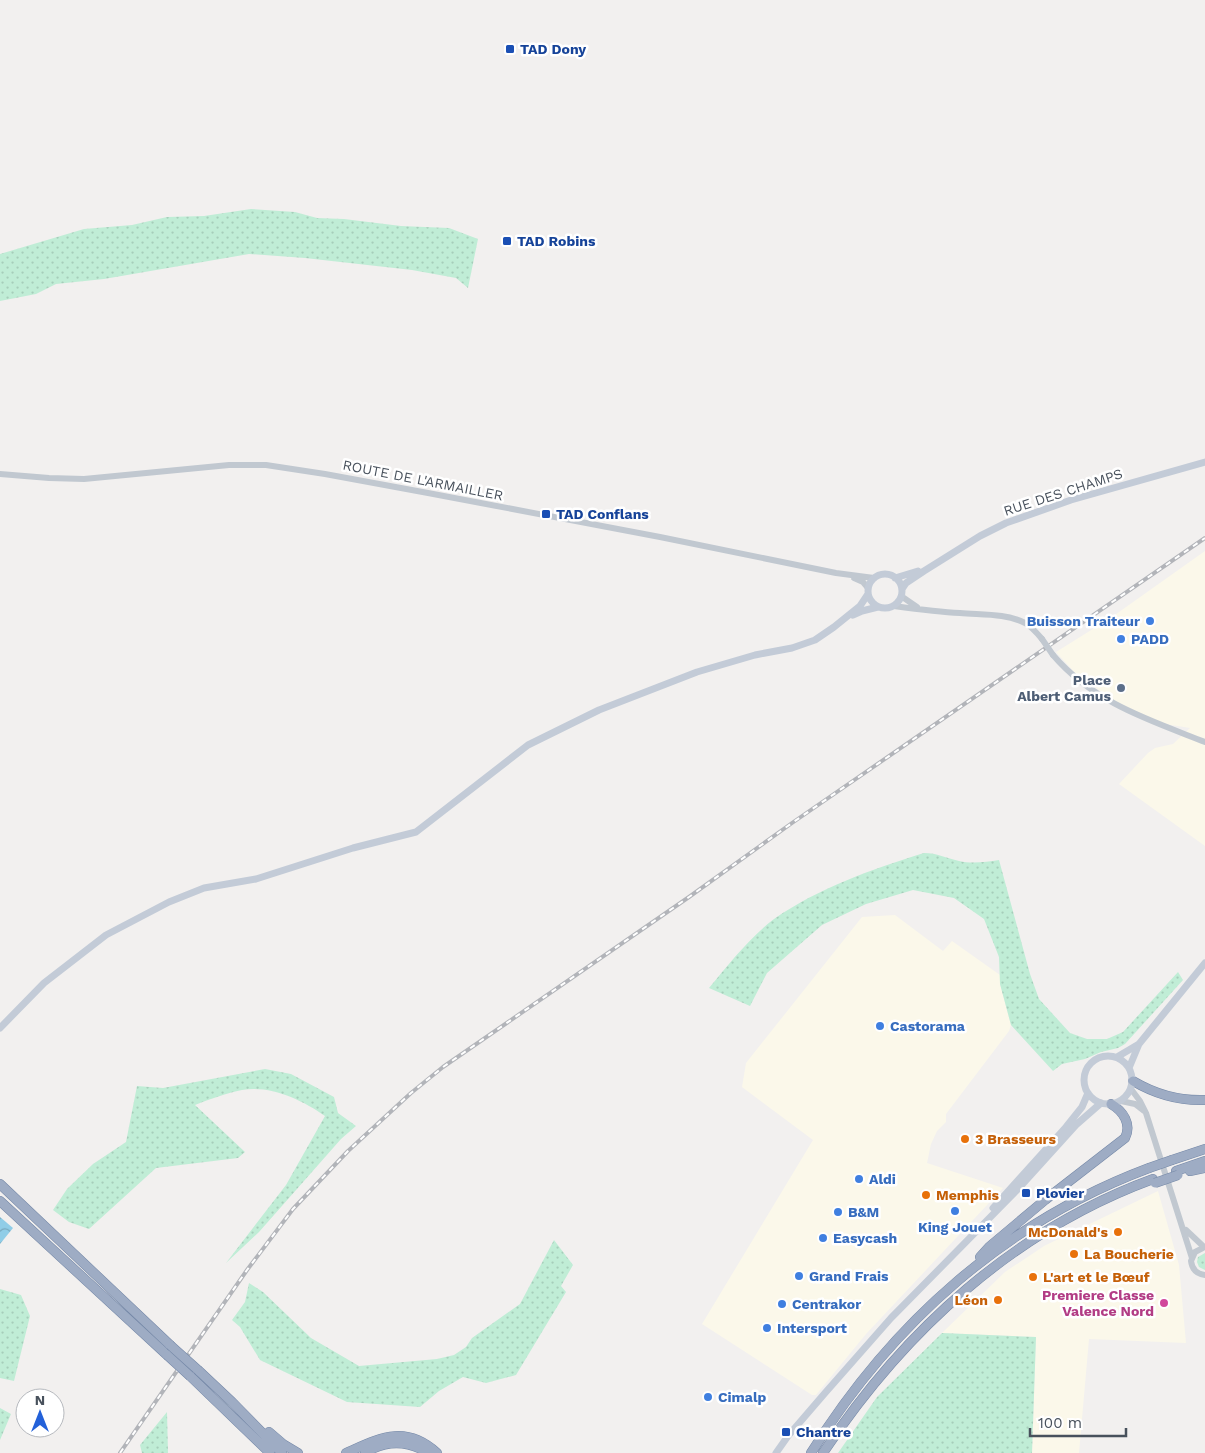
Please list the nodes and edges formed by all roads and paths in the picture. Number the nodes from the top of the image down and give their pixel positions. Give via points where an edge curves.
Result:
1 (1205, 462) edge
2 (0, 474) edge
3 (937, 562) junction
4 (836, 573) junction
5 (874, 578) junction
6 (896, 578) junction
7 (868, 591) junction
8 (902, 592) junction
9 (894, 606) junction
10 (879, 607) junction
11 (928, 610) junction
12 (842, 621) junction
13 (1205, 742) edge
14 (1205, 963) edge
15 (0, 1028) edge
16 (1139, 1044) junction
17 (1117, 1058) junction
18 (1129, 1068) junction
19 (1132, 1085) junction
20 (1088, 1093) junction
21 (1121, 1100) junction
22 (1205, 1100) edge
23 (1100, 1103) junction
24 (1111, 1104) junction
25 (1146, 1112) junction
26 (1205, 1149) edge
27 (1205, 1161) edge
28 (1205, 1168) edge
29 (1177, 1173) junction
30 (0, 1184) edge
31 (0, 1201) edge
32 (1184, 1227) junction
33 (960, 1247) junction
34 (1204, 1247) edge
35 (1192, 1258) junction
36 (1205, 1275) edge
37 (958, 1280) junction
38 (283, 1449) edge
39 (270, 1453) edge
40 (298, 1453) edge
41 (346, 1453) edge
42 (365, 1453) edge
43 (428, 1453) edge
44 (437, 1453) edge
45 (778, 1453) edge
46 (811, 1453) edge
47 (823, 1453) edge

1 - 3 main road, RUE DES CHAMPS via 1038,511 1006,523
2 - 4 street, ROUTE DE L'ARMAILLER via 84,479 229,465 266,465 660,536
3 - 6 main road, RUE DES CHAMPS
3 - 8 main road, RUE DES CHAMPS via 914,577
4 - 5 street, ROUTE DE L'ARMAILLER
4 - 7 street, ROUTE DE L'ARMAILLER via 860,580
5 - 6 main road via 884,574
5 - 7 main road
6 - 8 main road
7 - 10 main road
7 - 12 main road via 860,606
8 - 9 main road
8 - 11 street via 911,604
9 - 10 main road
9 - 11 street
10 - 12 main road
11 - 13 street, bridge via 984,614 1014,619 1029,626 1076,678 1108,701
12 - 15 main road via 815,640 799,646 697,672 590,714 528,745 416,832 256,879 204,888 169,902 106,935 44,983
14 - 16 main road
16 - 17 main road
16 - 18 main road
17 - 18 main road
17 - 20 main road via 1104,1056 1090,1064 1084,1079
18 - 19 main road
19 - 21 main road
19 - 22 highway via 1171,1097
19 - 25 street
20 - 23 main road
20 - 33 main road via 1082,1107 1066,1127
21 - 24 main road
21 - 25 street
23 - 24 main road
23 - 33 main road
24 - 37 highway via 1121,1111 1126,1120 1125,1138 989,1247
25 - 32 street
26 - 37 highway, bridge via 1149,1168 1061,1208 999,1248
27 - 29 highway
28 - 29 highway
29 - 47 highway via 1118,1192 1047,1230 999,1262 932,1320 874,1383
30 - 38 highway, bridge
31 - 39 highway, bridge
32 - 34 street
32 - 35 street
33 - 45 main road via 891,1318
34 - 35 street
35 - 36 street via 1195,1270
37 - 46 highway via 907,1328 867,1375
38 - 40 highway
41 - 44 highway via 386,1436 398,1435 417,1439
42 - 43 highway via 383,1444 395,1443 408,1444

